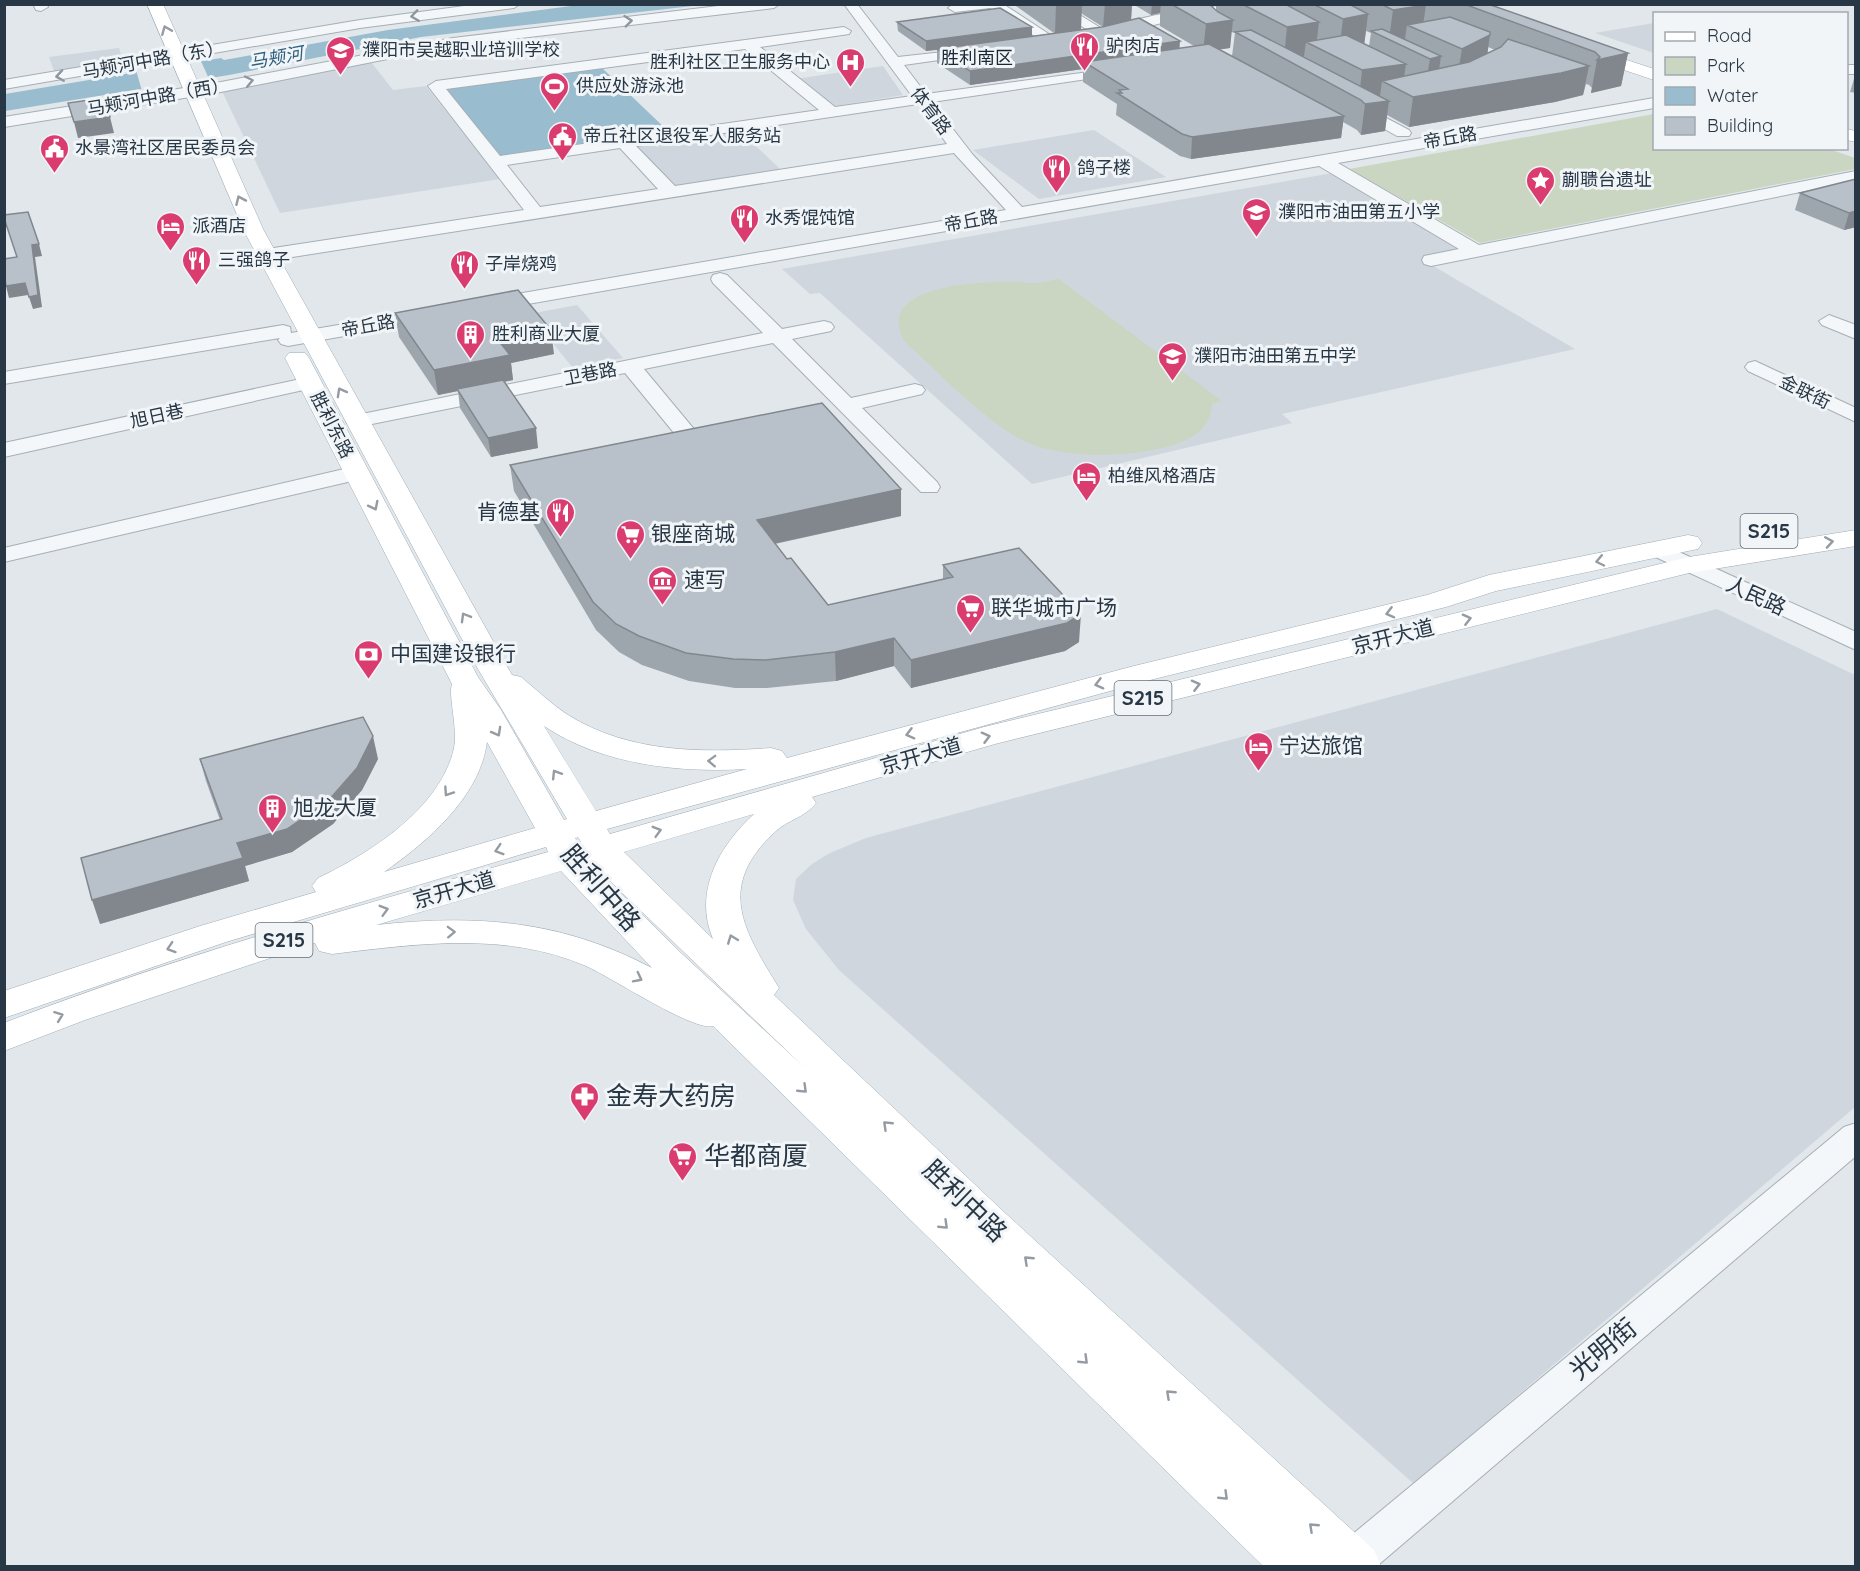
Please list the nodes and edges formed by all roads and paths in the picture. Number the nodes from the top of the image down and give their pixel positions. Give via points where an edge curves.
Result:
1 (514, 4) edge
2 (774, 4) edge
3 (850, 4) edge
4 (992, 4) edge
5 (1051, 4) edge
6 (1182, 4) edge
7 (1263, 4) edge
8 (955, 8) dead end
9 (148, 9) edge
10 (1240, 9) junction
11 (1128, 10) dead end
12 (1204, 18) junction
13 (1258, 19) edge
14 (1144, 23) junction
15 (844, 32) dead end
16 (1103, 33) junction
17 (1081, 36) edge
18 (1160, 36) edge
19 (611, 39) dead end
20 (1029, 43) edge
21 (1124, 43) edge
22 (566, 44) dead end
23 (748, 44) junction
24 (511, 45) dead end
25 (984, 50) edge
26 (633, 60) junction
27 (170, 62) junction
28 (894, 62) junction
29 (586, 66) junction
30 (1140, 68) edge
31 (1653, 68) edge
32 (1108, 72) junction
33 (531, 73) junction
34 (1653, 75) edge
35 (1063, 79) junction
36 (1128, 84) edge
37 (4, 85) edge
38 (182, 92) junction
39 (1083, 92) dead end
40 (921, 99) junction
41 (1341, 99) edge
42 (1381, 103) edge
43 (1653, 103) edge
44 (1356, 108) junction
45 (831, 112) junction
46 (4, 122) edge
47 (1403, 133) dead end
48 (624, 142) junction
49 (958, 147) junction
50 (1321, 160) junction
51 (495, 162) junction
52 (1856, 176) edge
53 (672, 192) junction
54 (536, 213) junction
55 (1018, 213) junction
56 (1476, 251) junction
57 (267, 255) junction
58 (1431, 260) dead end
59 (720, 279) dead end
60 (470, 308) edge
61 (447, 312) edge
62 (1828, 321) dead end
63 (824, 327) dead end
64 (1856, 333) edge
65 (294, 336) junction
66 (780, 336) junction
67 (630, 366) junction
68 (1755, 367) dead end
69 (4, 378) edge
70 (310, 383) junction
71 (915, 390) dead end
72 (847, 405) junction
73 (1856, 416) edge
74 (357, 421) junction
75 (687, 434) edge
76 (4, 450) edge
77 (357, 473) junction
78 (929, 487) dead end
79 (1856, 517) edge
80 (1856, 538) edge
81 (1686, 554) junction
82 (4, 555) edge
83 (1856, 624) edge
84 (1856, 642) edge
85 (478, 673) junction
86 (854, 750) junction
87 (837, 781) junction
88 (578, 840) junction
89 (213, 934) junction
90 (247, 952) junction
91 (4, 1005) edge
92 (4, 1038) edge
93 (796, 1059) junction
94 (1856, 1136) edge
95 (1353, 1564) edge
96 (1297, 1566) edge

1 -> 27 street, 马颊河中路（东） via 360,24
38 -> 2 street, 马颊河中路（西） via 443,44
3 - 28 street, 体育路
4 - 8 street
4 - 20 street via 1056,40
5 - 16 street
6 - 12 street
7 - 10 street
27 -> 9 main road, 胜利东路
9 - 27 main road, 胜利东路 via 151,36
10 - 12 street
10 - 13 street
11 - 14 street
12 - 14 street
14 - 16 street
14 - 18 street
15 - 23 street
16 - 17 street
16 - 21 street
19 - 26 street
22 - 29 street
23 - 26 street
23 - 45 street
24 - 33 street
25 - 28 street
26 - 29 street
27 -> 37 street, 马颊河中路（东）
27 - 38 main road, 胜利东路
28 - 40 street, 体育路
29 - 33 street
30 - 32 street
31 - 34 main road via 1567,41
32 - 35 street
32 - 36 street
33 - 51 street via 436,86
35 - 39 street
35 - 40 street
38 - 46 street, 马颊河中路（西）
57 -> 38 main road, 胜利东路
38 - 65 main road, 胜利东路 via 233,234
40 - 45 street
40 - 49 street, 体育路
41 - 44 street
42 - 44 street
43 - 50 street, 帝丘路
44 - 47 street
45 - 48 street
48 - 51 street
48 - 53 street
49 - 53 street
49 - 55 street, 体育路
50 - 55 street, 帝丘路
50 - 56 street
51 - 54 street
52 - 56 street
53 - 54 street
54 - 57 street
55 - 60 street, 帝丘路
56 - 58 street
57 - 65 main road, 胜利东路
59 - 66 street
61 - 65 street, 帝丘路
62 - 64 street
63 - 66 street, 卫巷路
65 - 69 street, 帝丘路
65 - 70 main road, 胜利东路
74 -> 65 main road, 胜利东路
66 - 67 street, 卫巷路
66 - 72 street
67 - 74 street, 卫巷路
67 - 75 street
68 - 73 street, 金联街
70 - 76 street, 旭日巷
70 - 77 main road, 胜利东路
71 - 72 street
72 - 78 street
85 -> 74 main road, 胜利东路
77 - 82 street
77 -> 85 main road, 胜利东路
79 - 81 main road, 京开大道 / S215
81 -> 80 main road, 京开大道 / S215
81 - 83 street, 人民路
81 - 84 street, 人民路
81 -> 86 main road, 京开大道 / S215 via 1489,584 1436,602 1145,672
87 -> 81 main road, 京开大道 / S215 via 984,737
86 -> 85 main road via 720,762 638,752 597,742
85 - 88 main road, 胜利东路
85 -> 89 main road via 470,706 468,754 436,809 375,861 342,881
86 - 88 main road, 京开大道 / S215
88 -> 87 main road, 京开大道 / S215
93 -> 87 main road via 764,993 738,954 724,918 723,888 733,863 768,820
88 -> 89 main road, 京开大道 / S215
90 -> 88 main road, 京开大道 / S215
88 - 93 main road, 胜利中路 via 590,883 668,962
89 -> 91 main road, 京开大道 / S215
92 -> 90 main road, 京开大道 / S215
90 -> 93 main road via 465,931 562,944 600,957 708,1017
95 -> 93 main road, 胜利中路 via 990,1225
93 -> 96 main road, 胜利中路
94 - 95 street, 光明街

